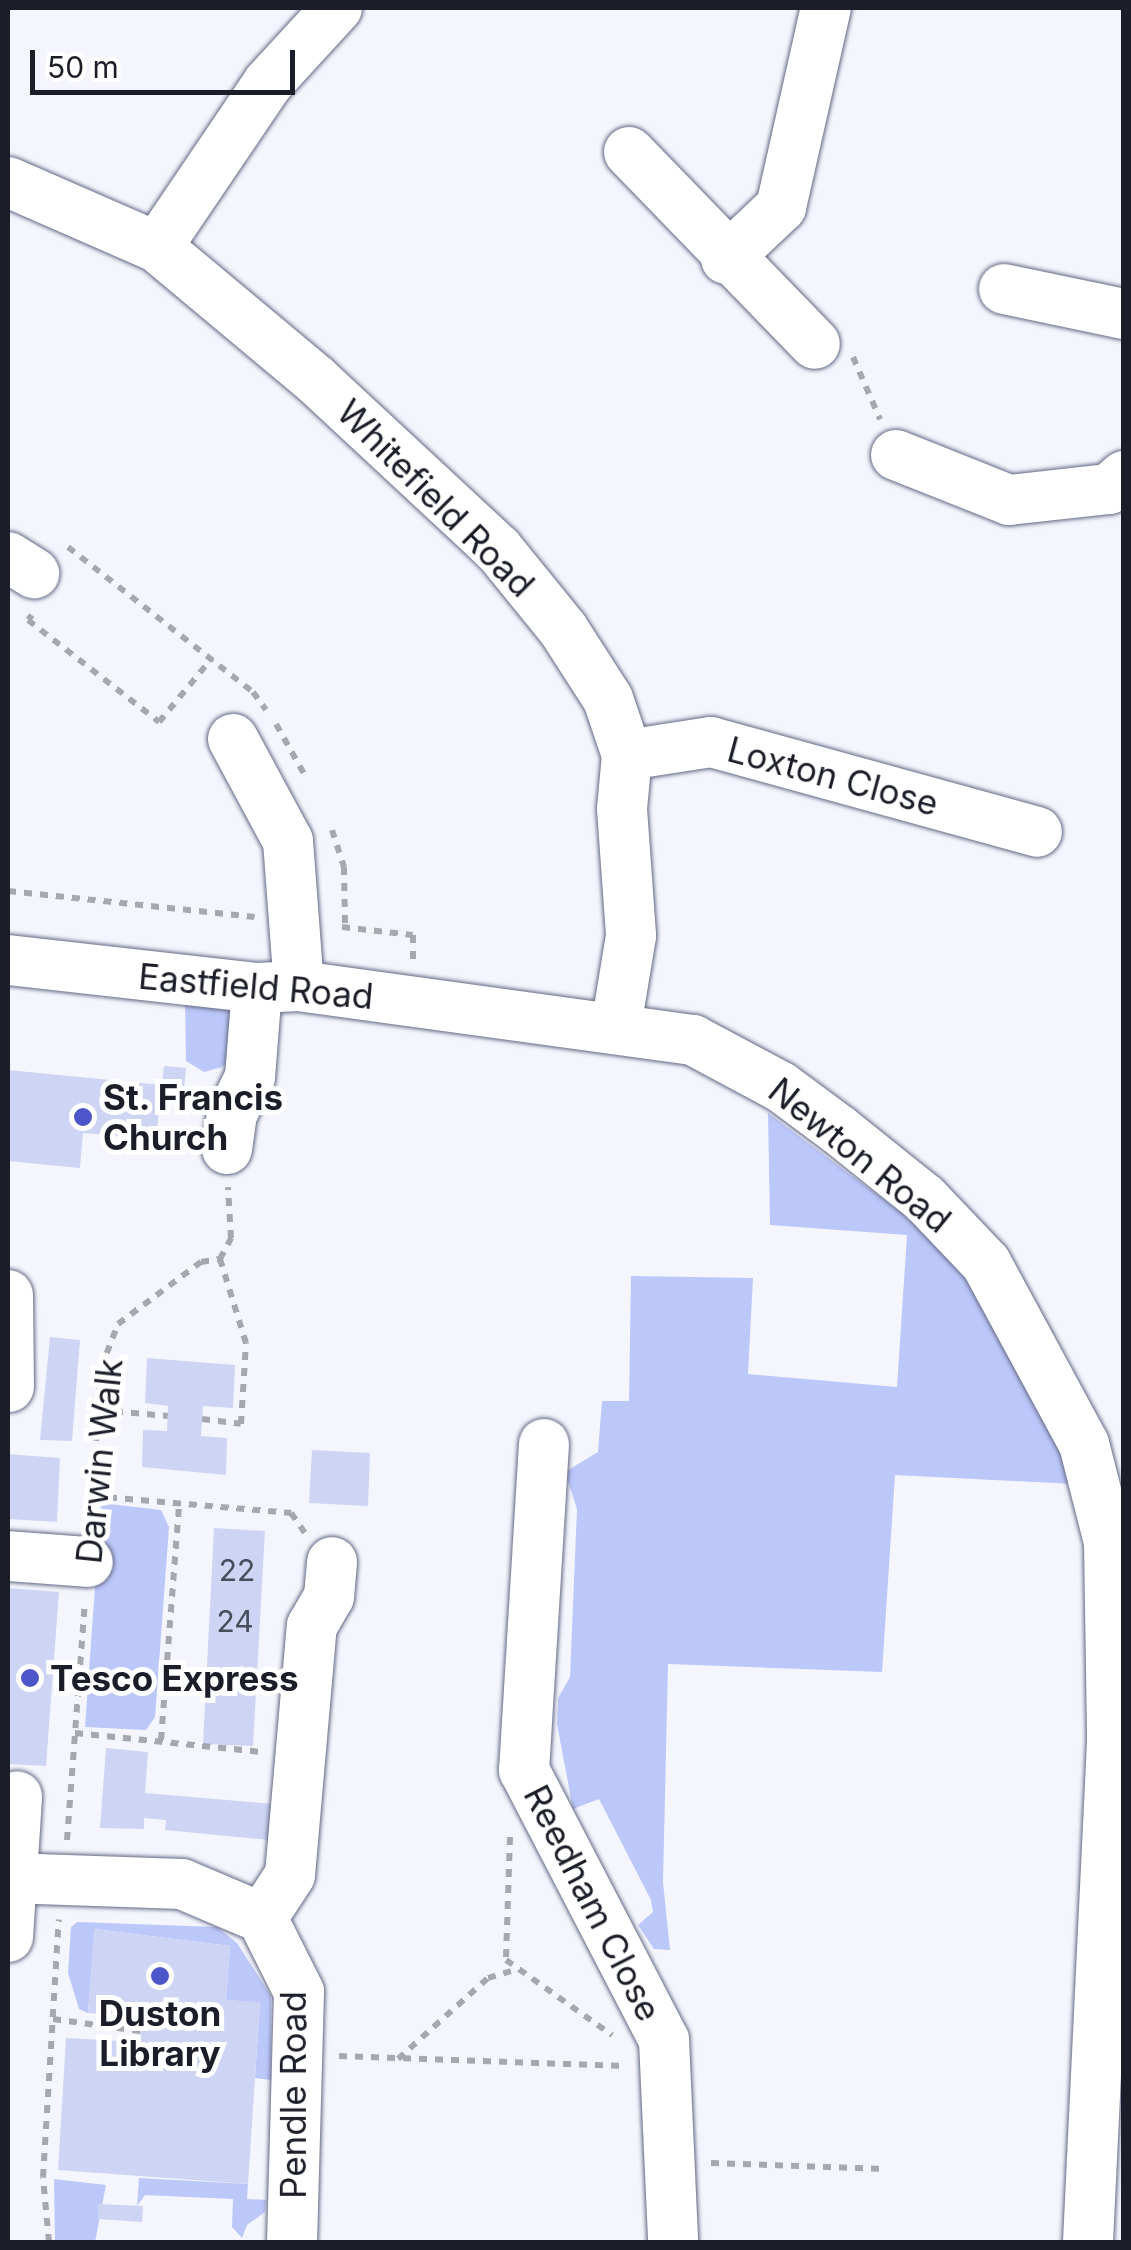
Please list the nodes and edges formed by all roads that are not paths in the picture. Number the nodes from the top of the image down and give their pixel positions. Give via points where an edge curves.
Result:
1 (337, 8) edge
2 (826, 8) edge
3 (629, 152) dead end
4 (8, 182) edge
5 (157, 246) junction
6 (726, 259) junction
7 (1004, 289) dead end
8 (1124, 314) edge
9 (815, 344) road end
10 (896, 455) road end
11 (1124, 476) edge
12 (233, 739) dead end
13 (628, 755) junction
14 (1037, 832) dead end
15 (8, 960) edge
16 (278, 987) junction
17 (504, 1014) joint
18 (616, 1027) junction
19 (227, 1150) road end
20 (8, 1294) edge
21 (10, 1387) edge
22 (1104, 1434) edge
23 (544, 1444) dead end
24 (8, 1556) edge
25 (88, 1562) road end
26 (332, 1562) road end
27 (1118, 1743) edge
28 (17, 1796) dead end
29 (9, 1878) edge
30 (262, 1918) junction
31 (8, 1937) edge
32 (292, 2242) edge
33 (674, 2242) edge
34 (1088, 2242) edge

1 - 5 street via 268,83
2 - 6 street via 781,207
3 - 6 street
4 - 5 street, Whitefield Road
5 - 13 street, Whitefield Road via 316,380 498,548 599,684
6 - 9 street
7 - 8 street
10 - 11 street via 1009,500 1109,490
12 - 16 street via 288,841 294,921
13 - 14 street, Loxton Close via 711,742
13 - 18 street, Whitefield Road via 622,809 630,936
15 - 16 street, Eastfield Road
16 - 17 street, Eastfield Road
16 - 19 street via 232,1114
17 - 18 street, Newton Road
18 - 22 street, Newton Road via 692,1040 781,1087 924,1198 986,1263
20 - 21 street
22 - 27 street, Newton Road
23 - 33 street, Reedham Close via 524,1770 664,2040
24 - 25 street
26 - 30 street via 329,1597 312,1626 290,1875
27 - 34 street, Newton Road
28 - 29 street
29 - 30 street via 62,1895 182,1884
29 - 31 street
30 - 32 street, Pendle Road via 300,1992

